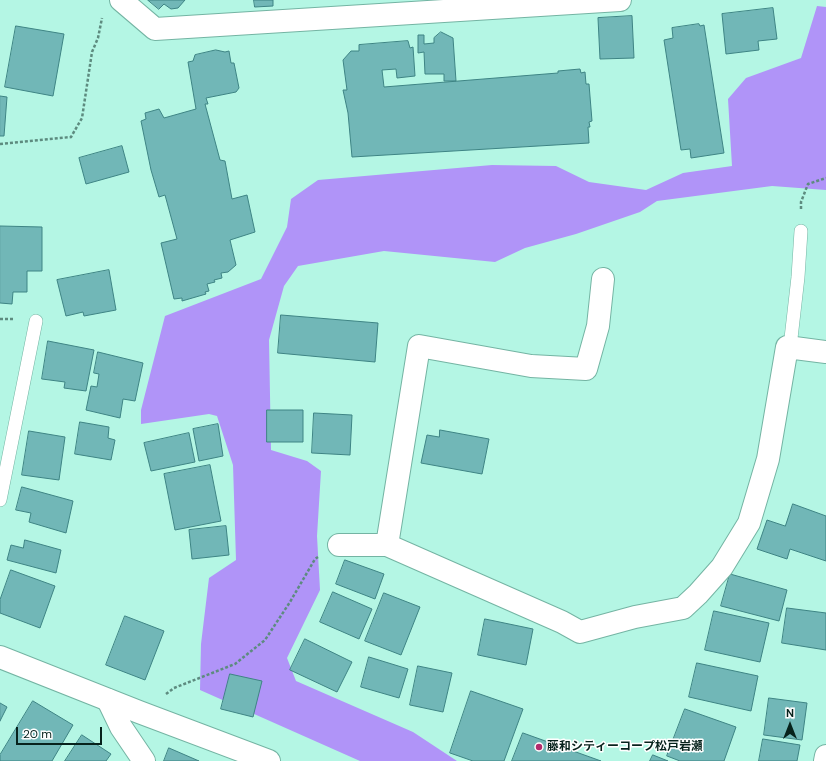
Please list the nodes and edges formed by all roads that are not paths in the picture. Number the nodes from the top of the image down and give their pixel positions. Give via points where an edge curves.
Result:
1 (121, 0) edge
2 (620, 0) edge
3 (434, 6) edge
4 (801, 231) road end
5 (603, 279) dead end
6 (36, 321) dead end
7 (790, 347) junction
8 (826, 352) edge
9 (0, 500) edge
10 (339, 545) road end
11 (387, 545) junction
12 (0, 656) edge
13 (108, 700) junction
14 (826, 756) edge
15 (144, 761) edge
16 (269, 761) edge
17 (825, 761) edge

1 - 3 street via 155,29
2 - 3 street
4 - 7 lane
5 - 11 street via 598,326 586,369 531,366 419,346
6 - 9 lane
7 - 8 street
7 - 11 street via 786,347 768,459 749,523 722,567 683,608 580,632
10 - 11 street
12 - 13 street
13 - 15 street via 121,727
13 - 16 street
14 - 17 street

